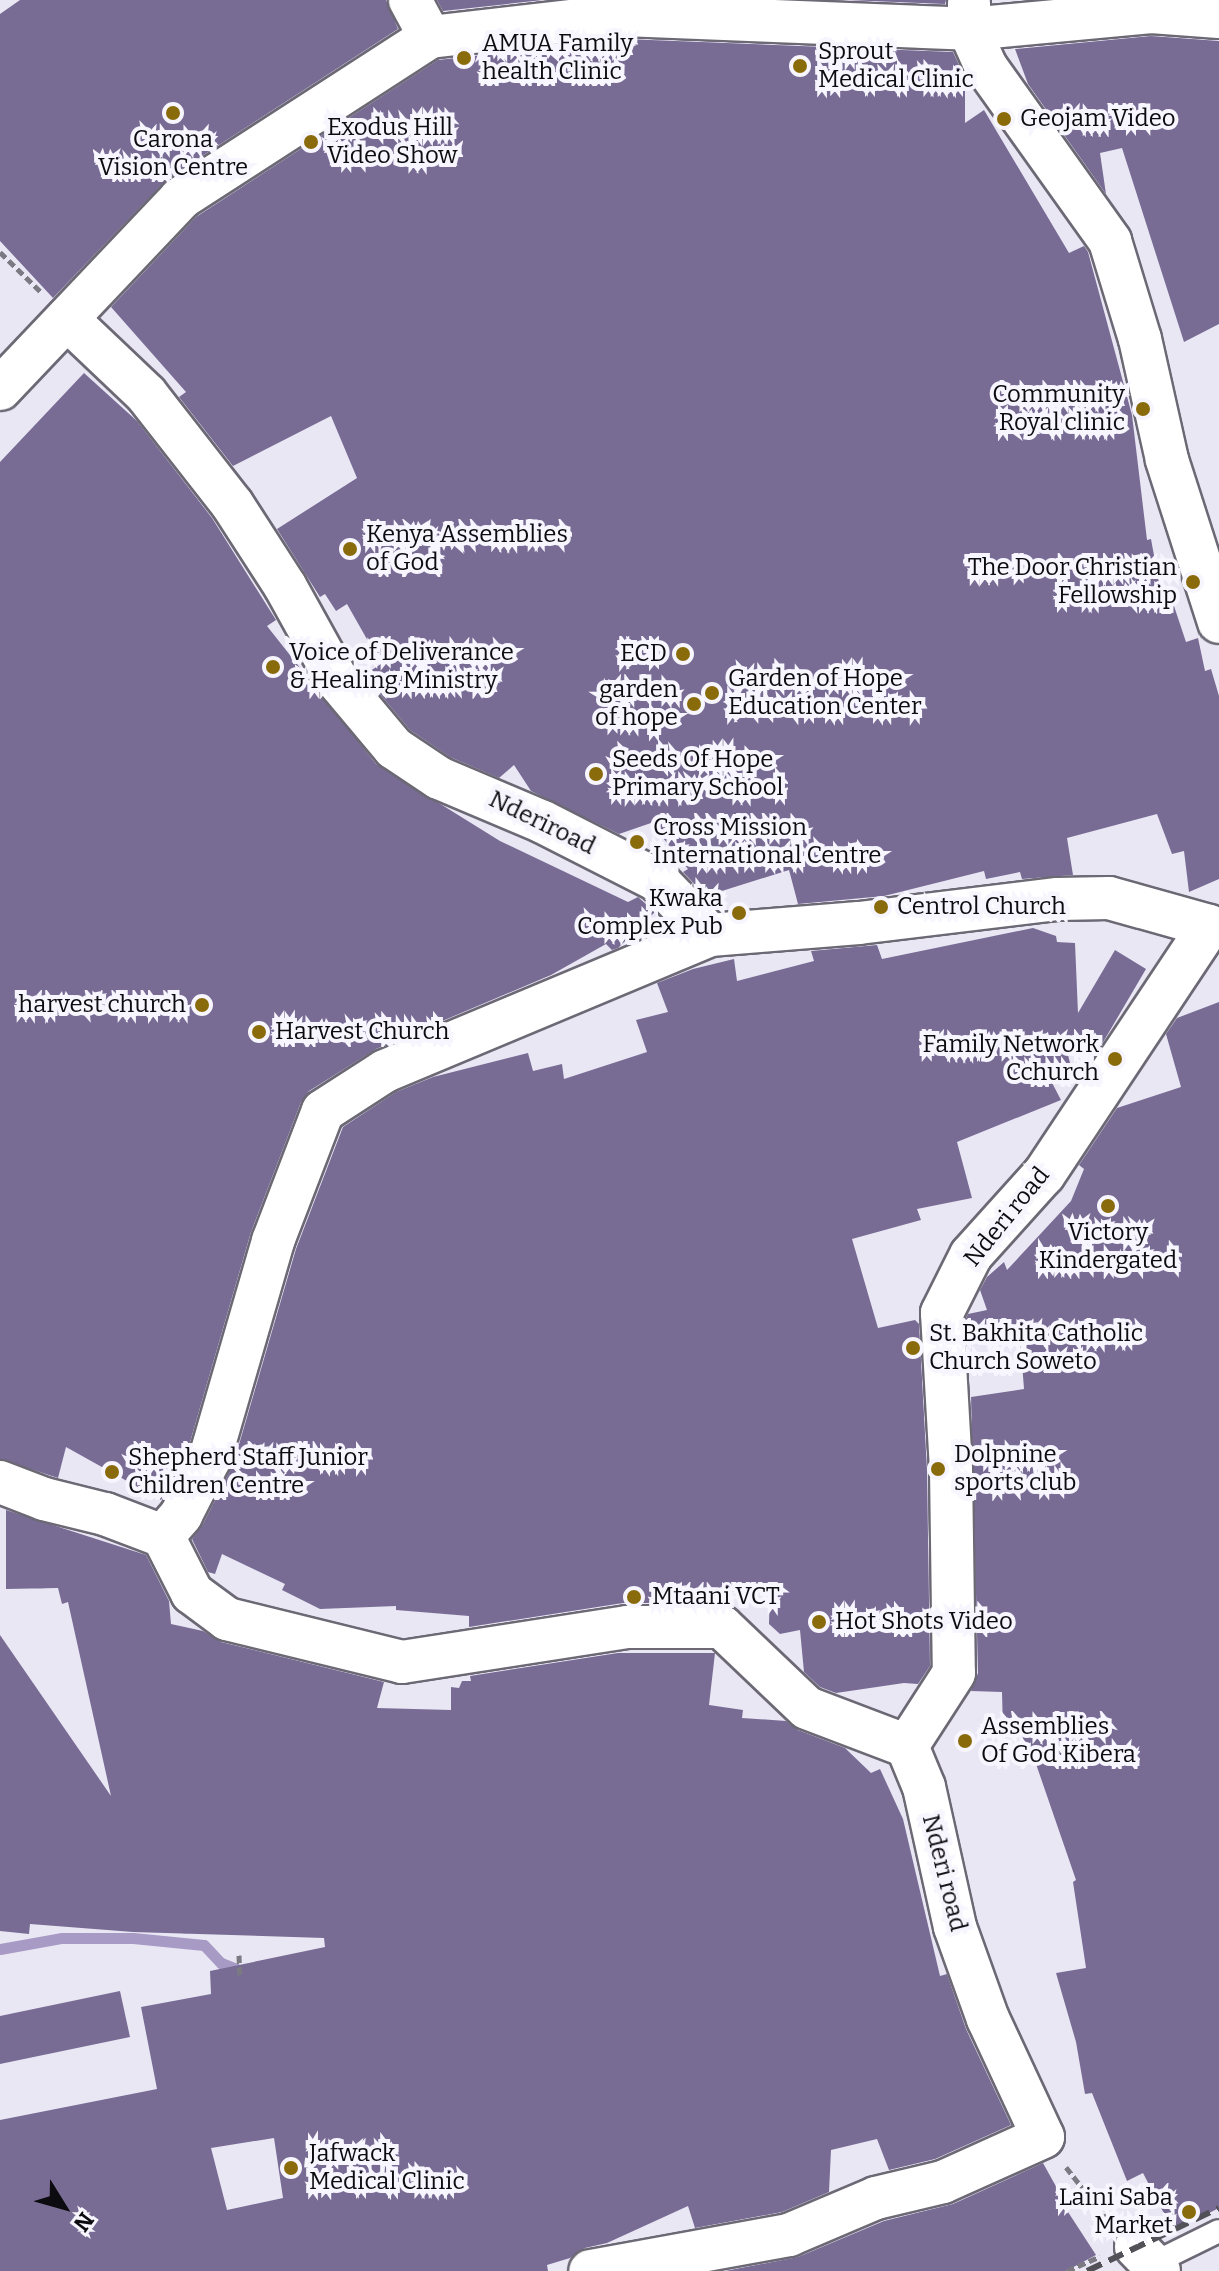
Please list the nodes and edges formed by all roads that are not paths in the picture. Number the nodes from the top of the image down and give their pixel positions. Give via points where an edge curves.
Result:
1 (410, 0) edge
2 (969, 15) edge
3 (1219, 17) edge
4 (430, 37) junction
5 (67, 319) junction
6 (0, 389) edge
7 (1219, 622) edge
8 (1216, 928) edge
9 (710, 935) junction
10 (0, 1482) edge
11 (163, 1536) junction
12 (907, 1746) junction
13 (1219, 2231) edge
14 (1149, 2261) edge
15 (590, 2271) edge

1 - 4 street
2 - 3 street via 1151,12
2 - 4 street via 624,15
2 - 7 street via 986,67 1110,241 1140,339 1167,460
4 - 5 street via 181,198
5 - 6 street
5 - 9 street, Nderiroad via 146,394 232,504 337,680 394,748 439,778 543,822 657,880
8 - 9 street via 1109,898
8 - 12 street, Nderi road via 1044,1174 971,1255 942,1313 954,1673
9 - 11 street via 385,1071 323,1111 273,1241 210,1458 181,1515
10 - 11 street
11 - 12 street via 192,1593 227,1619 402,1662 627,1627 722,1627 807,1708
12 - 15 street, Nderi road via 924,1787 955,1927 988,2019 1043,2137 943,2182 876,2198 789,2235
13 - 14 lane

